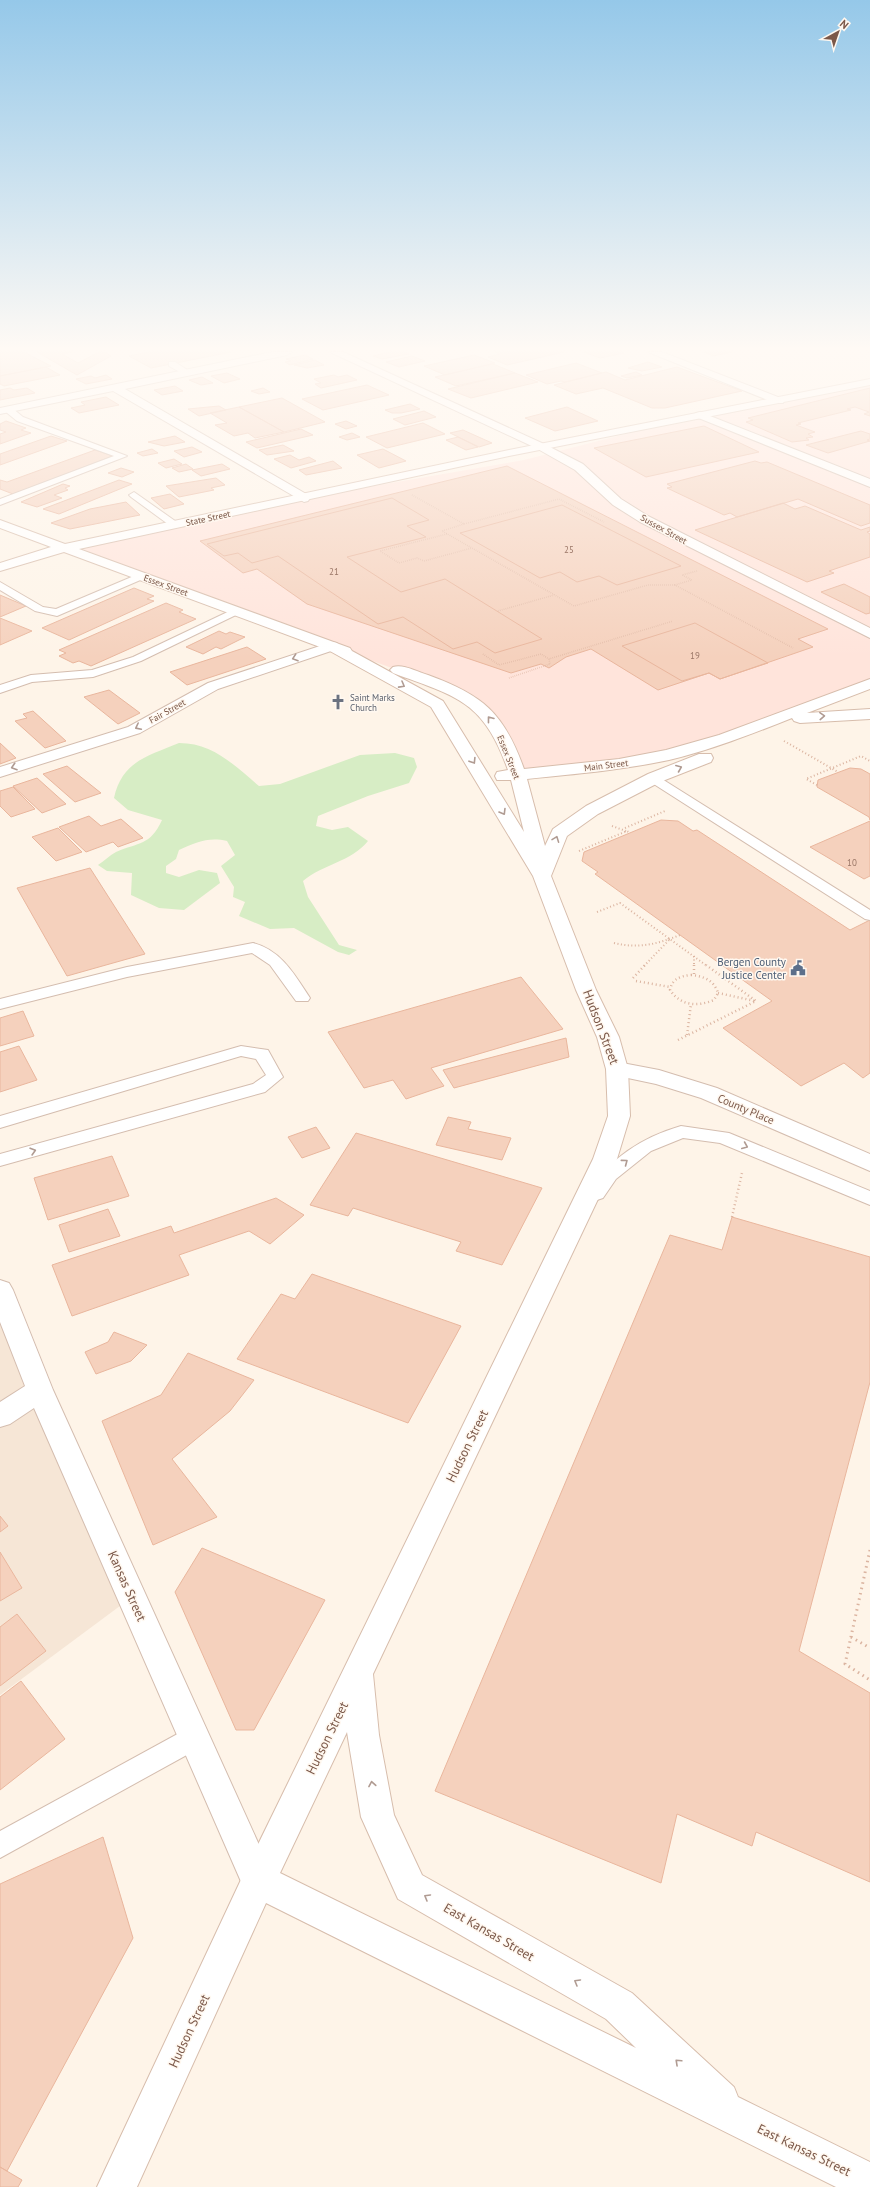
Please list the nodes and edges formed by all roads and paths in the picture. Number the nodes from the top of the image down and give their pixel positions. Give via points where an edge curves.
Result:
1 (117, 454) edge
2 (229, 454) edge
3 (503, 454) edge
4 (555, 454) edge
5 (798, 454) edge
6 (870, 483) edge
7 (407, 492) dead end
8 (134, 495) dead end
9 (304, 498) junction
10 (0, 502) edge
11 (0, 524) edge
12 (464, 524) junction
13 (608, 524) dead end
14 (175, 525) junction
15 (448, 534) junction
16 (63, 548) junction
17 (473, 548) junction
18 (111, 566) junction
19 (691, 567) dead end
20 (0, 568) edge
21 (0, 575) edge
22 (141, 576) junction
23 (0, 585) edge
24 (675, 585) junction
25 (554, 595) junction
26 (236, 611) junction
27 (498, 611) dead end
28 (673, 621) dead end
29 (870, 634) edge
30 (332, 646) junction
31 (793, 648) dead end
32 (483, 654) dead end
33 (549, 659) junction
34 (509, 678) dead end
35 (870, 684) edge
36 (0, 689) edge
37 (848, 693) junction
38 (870, 702) edge
39 (437, 704) joint
40 (870, 714) edge
41 (769, 721) junction
42 (725, 738) junction
43 (782, 740) dead end
44 (870, 761) edge
45 (831, 768) junction
46 (0, 772) edge
47 (838, 772) dead end
48 (516, 774) junction
49 (484, 778) junction
50 (654, 778) junction
51 (817, 785) dead end
52 (668, 810) dead end
53 (625, 828) dead end
54 (630, 833) dead end
55 (577, 852) dead end
56 (542, 876) junction
57 (597, 912) dead end
58 (870, 916) edge
59 (680, 935) dead end
60 (670, 939) junction
61 (614, 943) dead end
62 (694, 956) junction
63 (694, 976) junction
64 (634, 978) dead end
65 (636, 981) dead end
66 (670, 987) junction
67 (718, 993) junction
68 (302, 998) dead end
69 (756, 1001) junction
70 (0, 1004) edge
71 (691, 1004) junction
72 (687, 1035) junction
73 (678, 1040) dead end
74 (617, 1069) junction
75 (0, 1122) edge
76 (0, 1160) edge
77 (870, 1163) edge
78 (742, 1173) dead end
79 (870, 1198) edge
80 (732, 1217) dead end
81 (568, 1237) junction
82 (0, 1290) edge
83 (40, 1390) junction
84 (0, 1416) edge
85 (870, 1550) edge
86 (869, 1557) edge
87 (851, 1637) junction
88 (870, 1648) edge
89 (358, 1675) junction
90 (870, 1680) edge
91 (194, 1737) junction
92 (0, 1845) edge
93 (258, 1881) junction
94 (737, 2117) junction
95 (870, 2183) edge
96 (117, 2187) edge

1 - 10 lane via 122,456
2 - 9 street
3 - 9 street, State Street
4 - 29 street, Sussex Street via 579,467 617,502 644,519
5 - 6 street
7 - 12 path
8 - 14 lane
9 - 14 street, State Street
11 - 16 street, Essex Street
12 - 13 path via 559,499
12 - 15 path via 442,531
14 - 16 street, State Street
15 - 17 path
15 - 17 path via 380,551 399,562 417,558 424,561
16 - 18 street, Essex Street
16 - 20 street, State Street
17 - 25 path
18 - 21 street via 64,562
18 - 22 street, Essex Street
19 - 24 path via 698,570 682,575 692,580
22 - 23 lane via 57,612 39,609
22 - 26 street, Essex Street
24 - 25 path via 648,585 574,606
24 - 31 path
25 - 27 path
26 - 30 street, Essex Street
26 - 36 lane via 137,659 94,673 31,679
28 - 33 path
30 -> 39 street, Essex Street
30 -> 46 street, Fair Street via 212,686 134,730
48 -> 30 street, Essex Street via 503,738 483,711 455,691
32 - 33 path via 499,665 541,654
33 - 34 path via 550,664
35 - 37 street, Main Street
37 - 38 street
37 - 41 street, Main Street
39 -> 49 street, Hudson Street
41 -> 40 street
41 - 42 street, Main Street
42 - 48 street, Main Street via 668,755 626,763
50 -> 42 street, Main Street via 707,756
43 - 45 path
44 - 45 path via 861,756
45 - 47 path
45 - 51 path via 806,778
48 - 49 street, Main Street
48 - 56 street, Essex Street via 525,795
49 -> 56 street, Hudson Street
56 -> 50 street, Main Street via 559,833 592,810
50 - 58 lane
52 - 53 path
54 - 55 path via 627,831
56 - 74 street, Hudson Street via 586,990 608,1037
57 - 60 path via 620,903
59 - 60 path
60 - 61 path via 637,948
60 - 62 path
60 - 64 path
62 - 63 path
62 - 69 path
63 - 66 path via 678,978
63 - 67 path via 711,981
65 - 66 path
66 - 71 path via 676,998
67 - 69 path
67 - 71 path via 714,1000 708,1003
68 - 70 lane via 282,968 266,952 253,948 127,972
69 - 72 path
71 - 72 path
72 - 73 path
74 - 77 street, County Place via 659,1077 709,1093
74 - 81 street, Hudson Street via 619,1116 605,1159
76 -> 75 lane via 259,1088 275,1077 262,1054 241,1051
78 - 80 path
81 -> 79 lane via 610,1174 645,1147 681,1132 723,1137
81 - 89 street, Hudson Street
82 - 83 street, Kansas Street
83 - 84 street
83 - 91 street, Kansas Street
85 - 86 path
86 - 87 path
87 - 88 path
87 - 90 path via 845,1664
89 - 93 street, Hudson Street
94 -> 89 street, East Kansas Street via 619,2006 410,1887 378,1816 363,1735
91 - 92 lane
91 - 93 street, Kansas Street
93 - 94 street, East Kansas Street
93 - 96 street, Hudson Street
94 - 95 street, East Kansas Street

